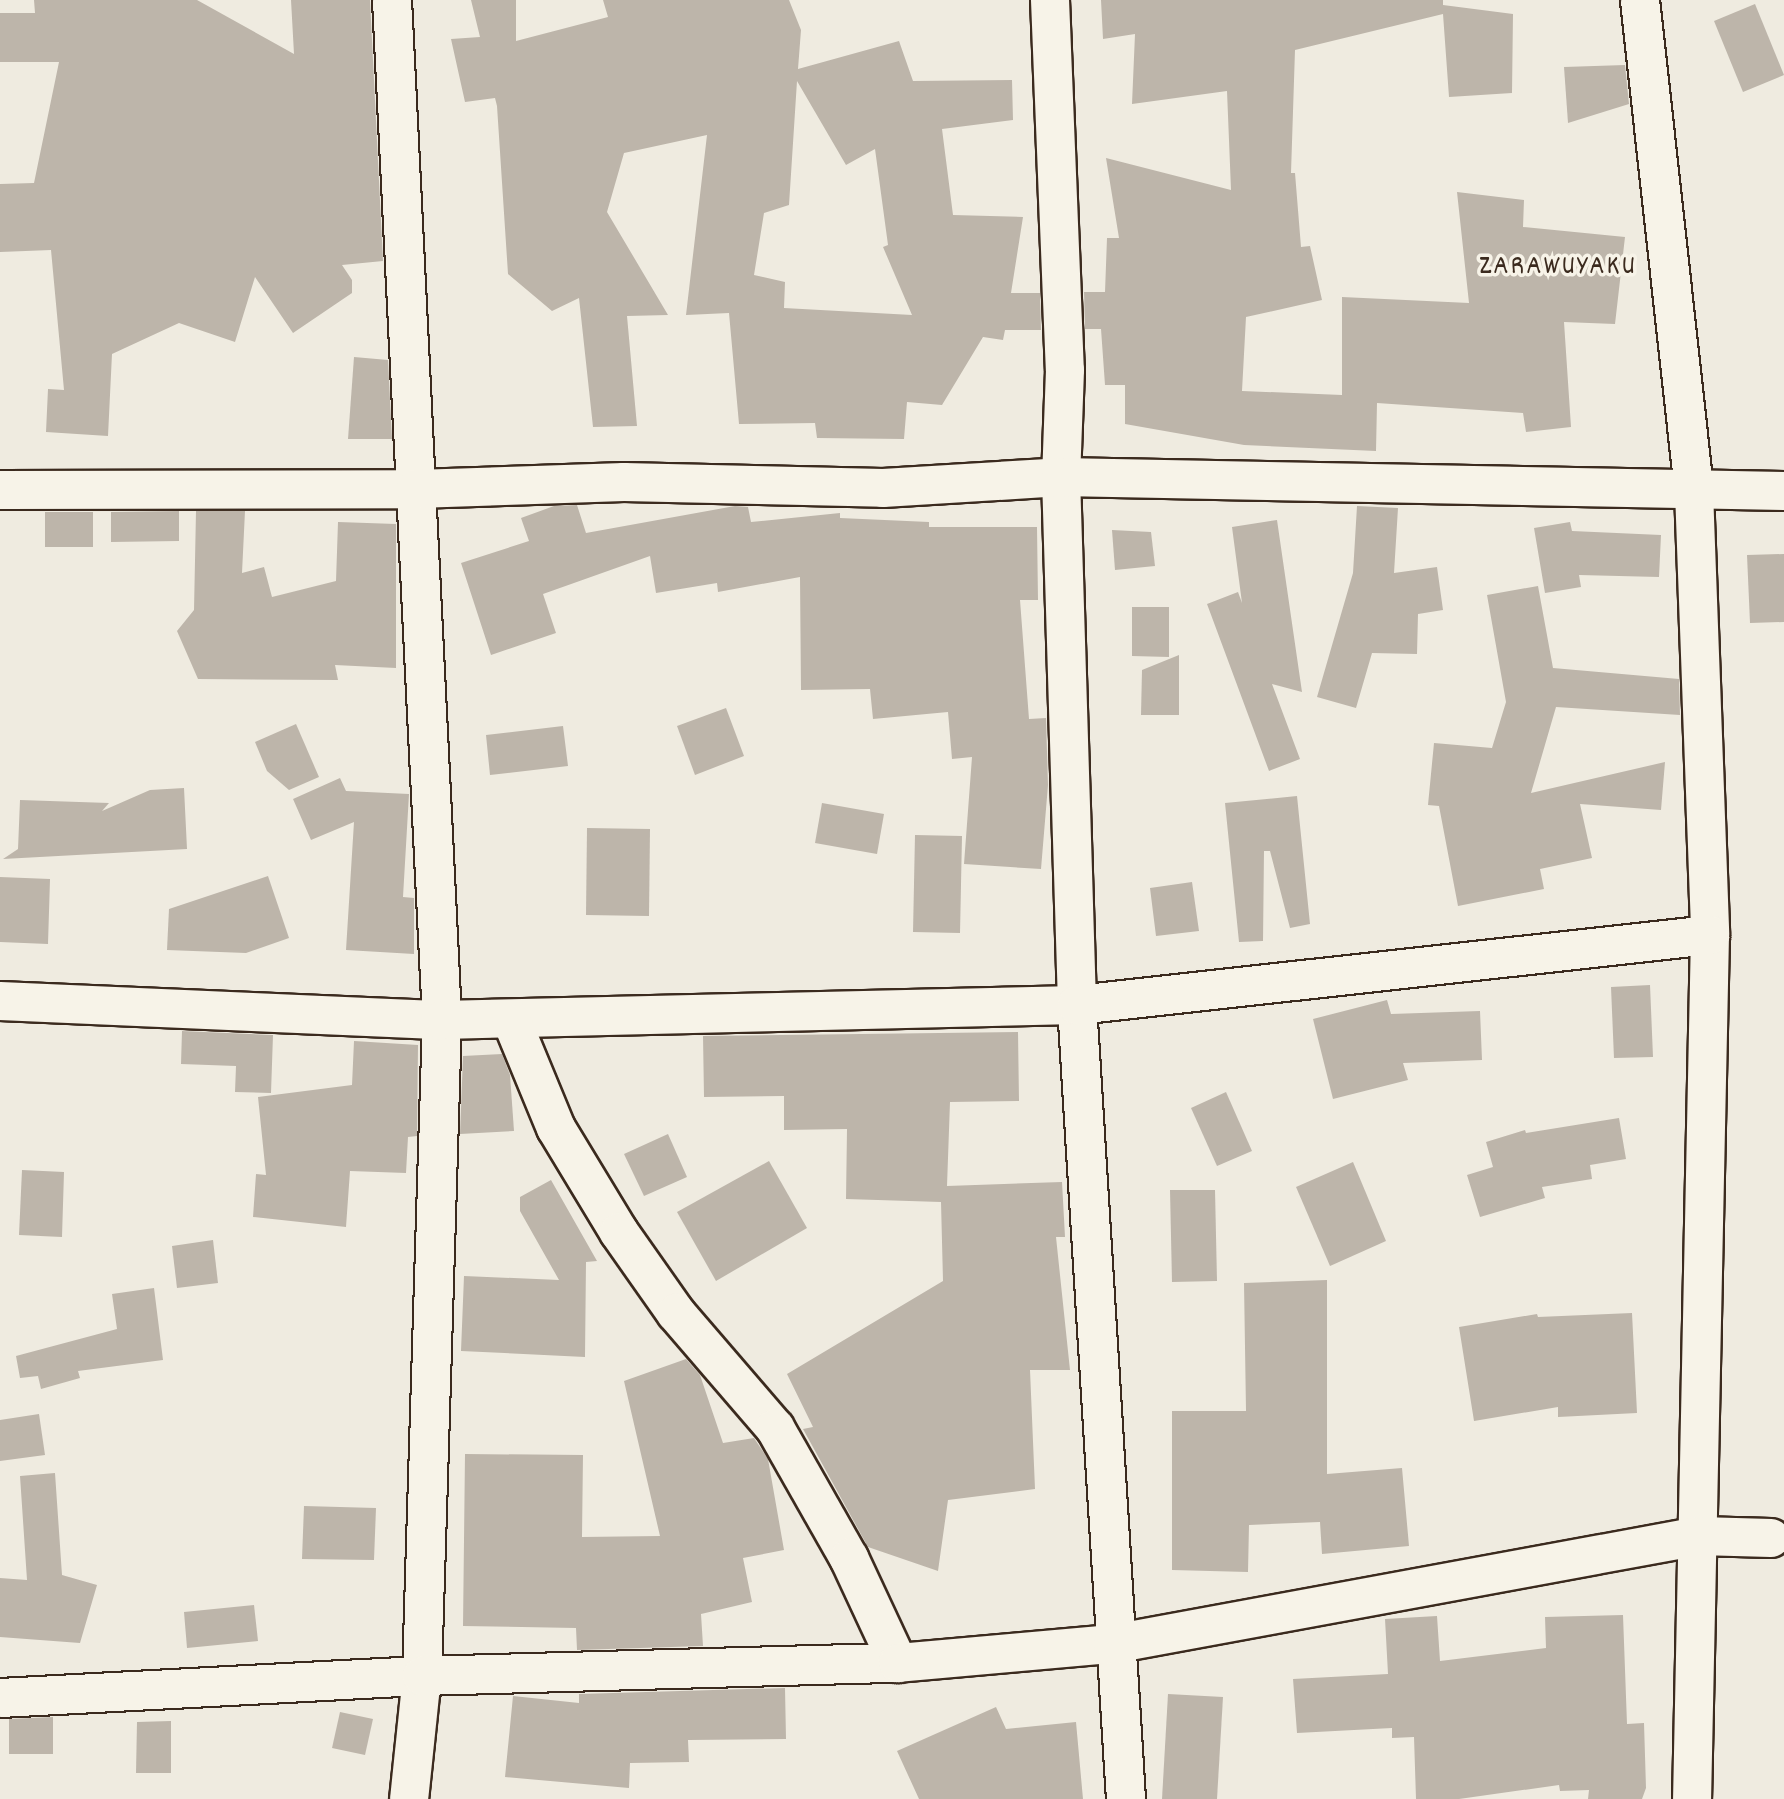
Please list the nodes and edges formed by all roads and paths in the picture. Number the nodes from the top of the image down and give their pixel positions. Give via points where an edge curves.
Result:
1 (392, 0) edge
2 (1050, 0) edge
3 (1640, 0) edge
4 (1061, 477) junction
5 (416, 489) junction
6 (0, 490) edge
7 (1694, 491) junction
8 (1784, 491) edge
9 (1710, 935) junction
10 (0, 1001) edge
11 (1077, 1005) junction
12 (511, 1019) junction
13 (442, 1020) junction
14 (1699, 1536) junction
15 (1770, 1538) dead end
16 (1114, 1644) junction
17 (898, 1664) junction
18 (422, 1676) junction
19 (0, 1698) edge
20 (409, 1799) edge
21 (1126, 1799) edge
22 (1692, 1799) edge

1 - 5 street
2 - 4 street via 1065,370
3 - 7 street
4 - 5 street via 883,488 624,482
4 - 7 street
4 - 11 street
5 - 6 street
5 - 13 street
7 - 8 street
7 - 9 street
9 - 11 street
9 - 14 street
10 - 13 street
11 - 12 street
11 - 16 street
12 - 13 street
12 - 17 street via 556,1128 619,1232 676,1313 775,1428 849,1558
13 - 18 street
14 - 15 street
14 - 16 street
14 - 22 street
16 - 17 street
16 - 21 street
17 - 18 street
18 - 19 street
18 - 20 street

